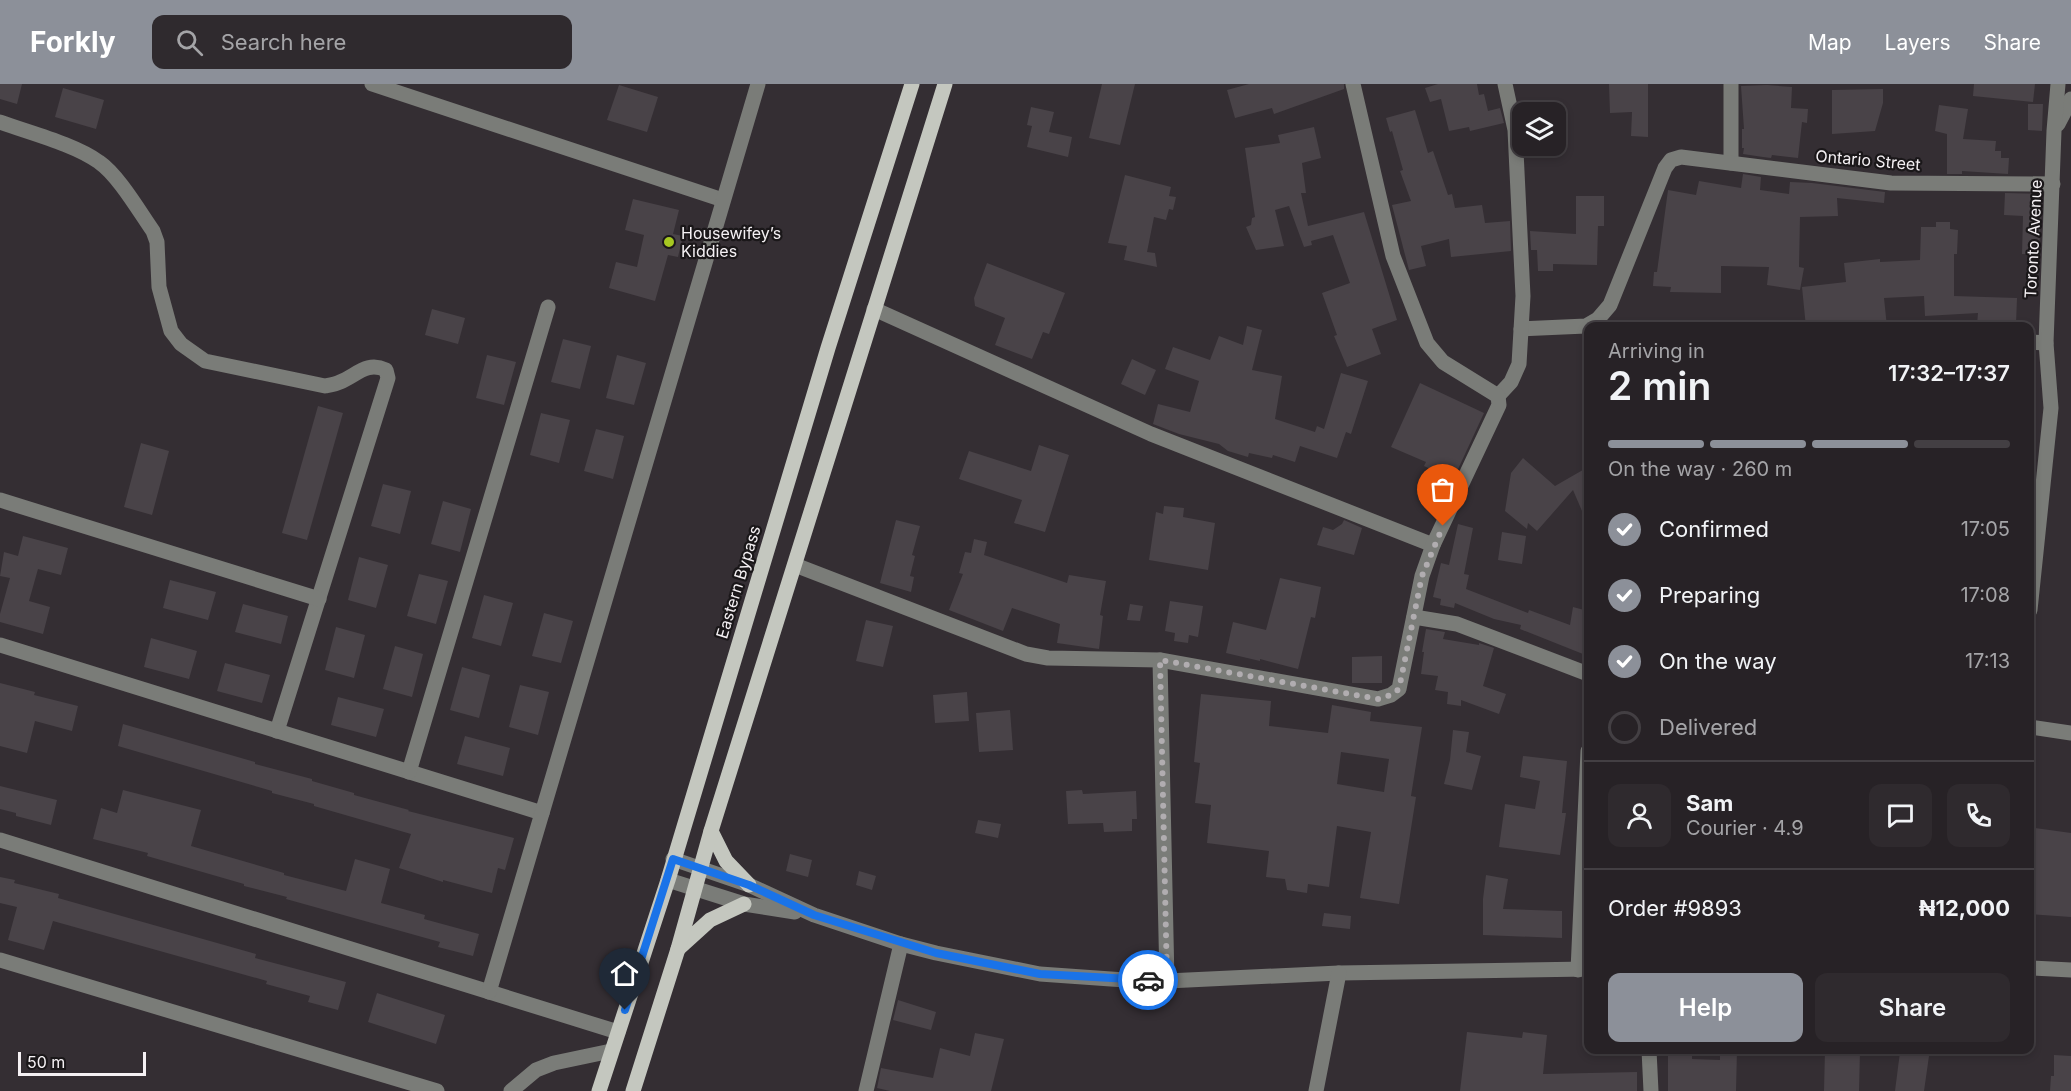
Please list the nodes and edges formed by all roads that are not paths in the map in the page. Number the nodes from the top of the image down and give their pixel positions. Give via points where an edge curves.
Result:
1 (372, 84) edge
2 (758, 84) edge
3 (912, 84) edge
4 (945, 84) edge
5 (1353, 84) edge
6 (1505, 84) edge
7 (1731, 84) edge
8 (2058, 84) edge
9 (416, 91) edge
10 (2071, 99) edge
11 (0, 122) edge
12 (2054, 132) junction
13 (1731, 163) junction
14 (2054, 184) junction
15 (723, 200) junction
16 (548, 307) dead end
17 (874, 309) junction
18 (1595, 322) edge
19 (1584, 327) edge
20 (1521, 329) junction
21 (2034, 342) edge
22 (2046, 343) junction
23 (1498, 396) junction
24 (0, 500) edge
25 (1433, 544) junction
26 (795, 565) junction
27 (2034, 572) edge
28 (319, 599) junction
29 (1414, 617) junction
30 (0, 645) edge
31 (1160, 660) junction
32 (1584, 672) edge
33 (2034, 728) edge
34 (277, 731) junction
35 (2071, 733) edge
36 (409, 772) junction
37 (542, 813) junction
38 (711, 831) junction
39 (0, 840) edge
40 (673, 859) junction
41 (700, 867) junction
42 (668, 880) junction
43 (749, 885) junction
44 (694, 887) junction
45 (744, 904) junction
46 (814, 915) junction
47 (1584, 925) edge
48 (901, 944) junction
49 (678, 949) junction
50 (0, 960) edge
51 (2034, 968) edge
52 (1583, 969) edge
53 (2071, 970) edge
54 (1339, 973) junction
55 (1167, 981) junction
56 (489, 992) junction
57 (618, 1032) junction
58 (612, 1051) junction
59 (1649, 1054) edge
60 (437, 1091) edge
61 (511, 1091) edge
62 (599, 1091) edge
63 (633, 1091) edge
64 (866, 1091) edge
65 (1316, 1091) edge
66 (1651, 1091) edge

1 - 9 street
2 - 15 street
3 - 40 main road, Eastern Bypass
4 - 17 main road
5 - 23 street via 1393,256 1427,343 1443,362
6 - 20 street via 1515,130
7 - 13 street
8 - 12 street, Toronto Avenue
9 - 15 street
10 - 12 street
11 - 28 street via 79,151 112,173 153,231 159,287 171,331 181,344 205,361 325,386 339,383 364,368 378,366 386,370 388,378
12 - 14 street, Toronto Avenue
13 - 14 street, Ontario Street via 1891,183
13 - 18 street, Ontario Street via 1681,157 1671,160 1610,305
14 - 22 street, Toronto Avenue
15 - 37 street
16 - 36 street
17 - 25 street via 1150,434
17 - 26 main road
19 - 20 street, Ontario Street
20 - 23 street via 1519,364 1511,382
21 - 22 street
22 - 27 street, Toronto Avenue via 2051,408
23 - 25 street via 1497,411
24 - 28 street
25 - 29 street
26 - 31 street via 1026,654 1048,658
26 - 38 main road
28 - 34 street
29 - 31 street via 1399,689 1378,699
29 - 32 street via 1457,624
30 - 34 street
31 - 55 street
33 - 35 street
34 - 36 street
36 - 37 street
37 - 56 street
38 - 41 main road
38 - 43 main road via 726,861
39 - 56 street
40 - 41 street
40 - 42 main road, Eastern Bypass
41 - 43 street
41 - 44 main road
42 - 44 street
42 - 57 main road, Eastern Bypass
43 - 46 street
44 - 45 street
44 - 49 main road
45 - 46 street
45 - 49 main road via 710,920
46 - 48 street
47 - 52 street
48 - 55 street via 1040,974
48 - 64 street
49 - 63 main road
50 - 60 street
51 - 53 street
52 - 54 street
54 - 55 street
54 - 65 street
56 - 57 street
57 - 58 main road, Eastern Bypass
58 - 61 street via 536,1070
58 - 62 main road, Eastern Bypass
59 - 66 street

